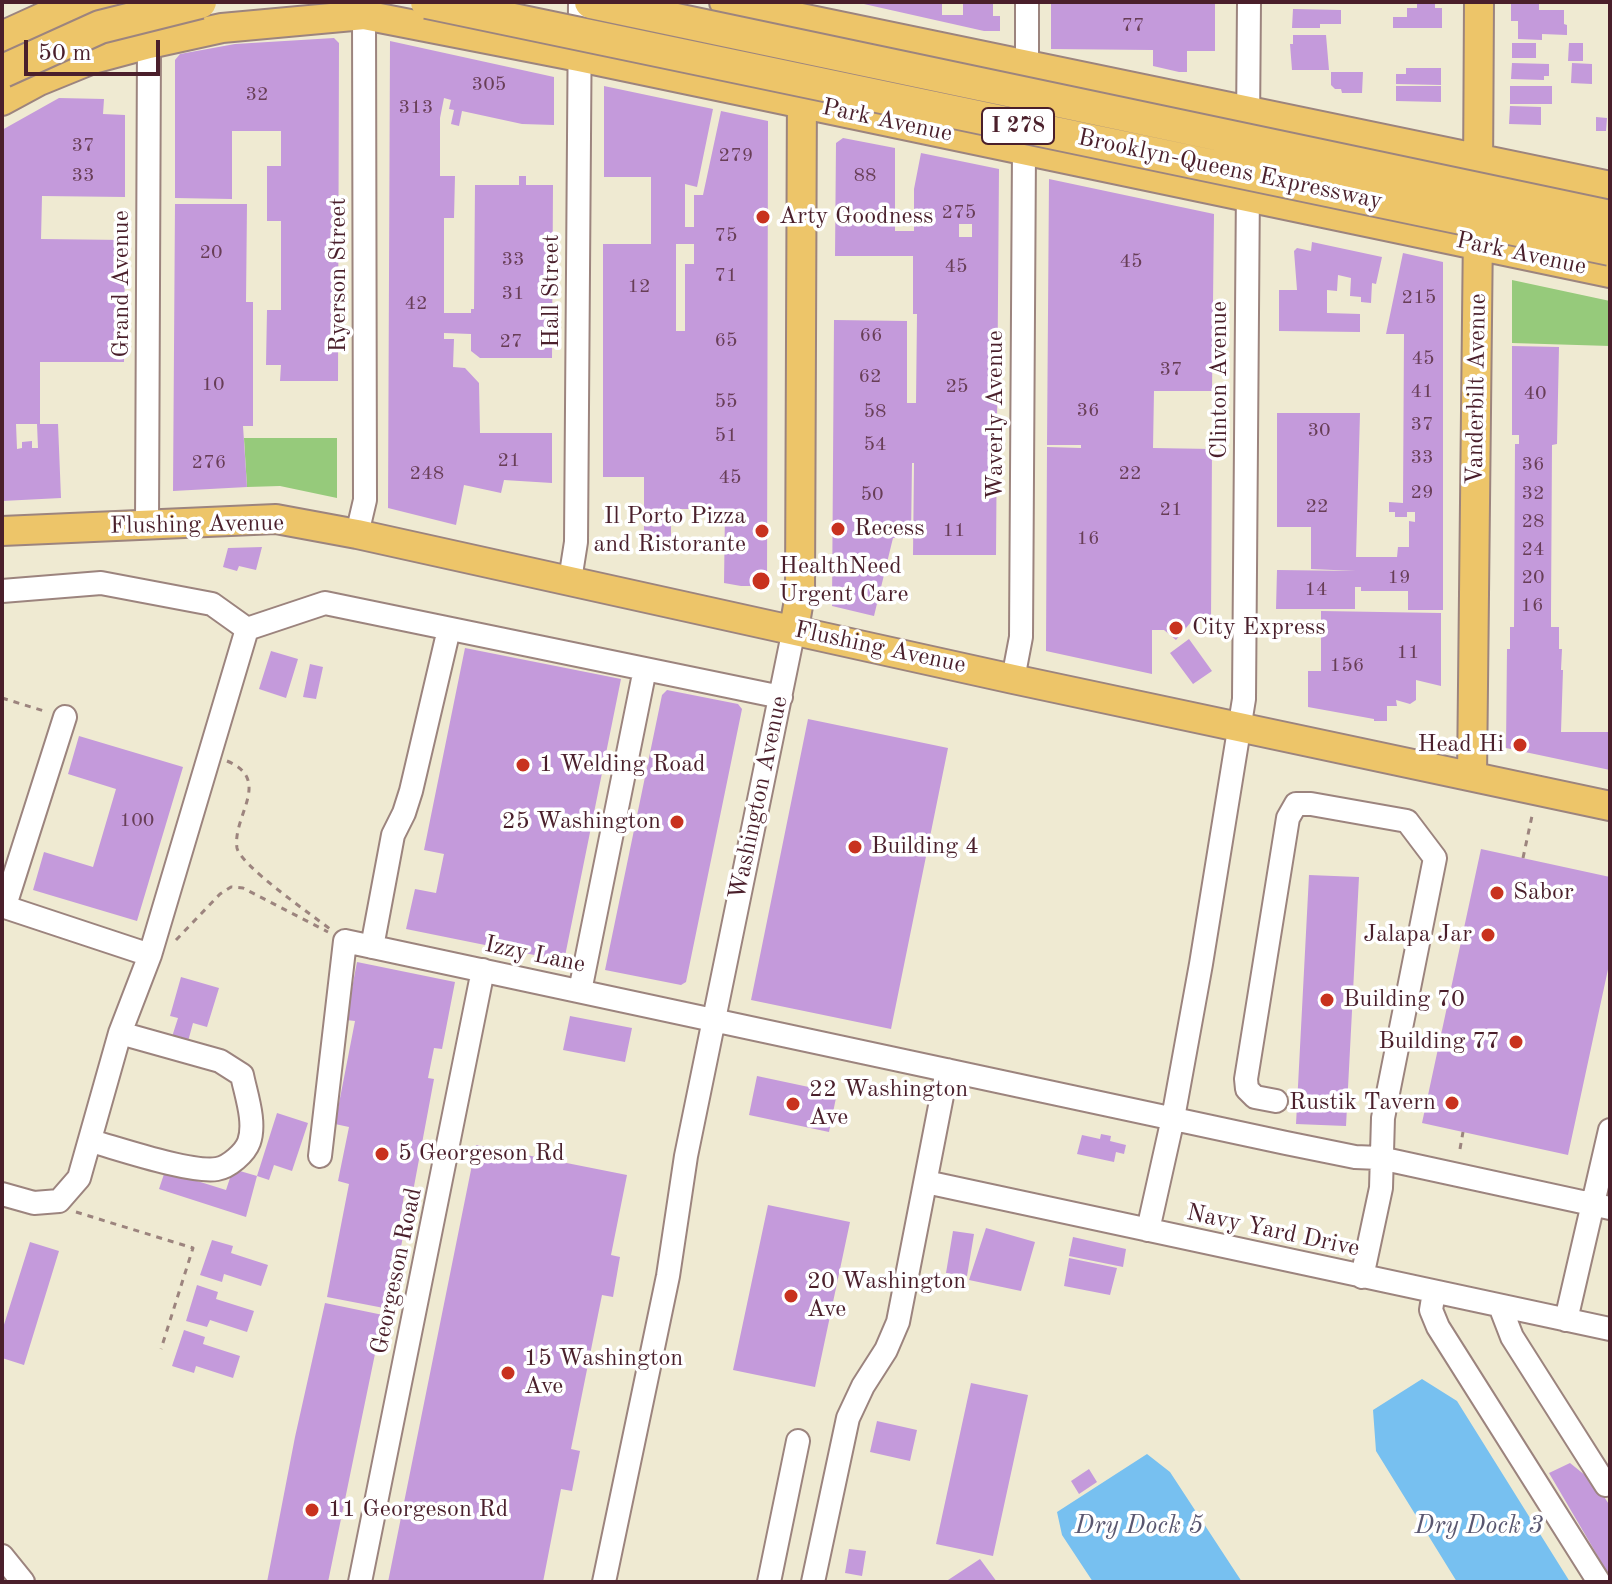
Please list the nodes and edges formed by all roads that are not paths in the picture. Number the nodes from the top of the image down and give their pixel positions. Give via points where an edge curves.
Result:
1 (102, 2) edge
2 (164, 2) edge
3 (202, 2) edge
4 (427, 2) edge
5 (580, 2) edge
6 (591, 2) edge
7 (724, 2) edge
8 (1027, 2) edge
9 (1249, 2) edge
10 (1479, 2) edge
11 (802, 10) edge
12 (364, 15) junction
13 (222, 28) junction
14 (2, 38) edge
15 (149, 44) junction
16 (579, 57) junction
17 (1027, 65) junction
18 (2, 71) edge
19 (2, 101) edge
20 (801, 103) junction
21 (1248, 112) junction
22 (1024, 150) junction
23 (1478, 158) junction
24 (1610, 186) edge
25 (1248, 197) junction
26 (1610, 217) edge
27 (1478, 245) junction
28 (1610, 249) edge
29 (1610, 273) edge
30 (147, 525) junction
31 (2, 531) edge
32 (357, 534) junction
33 (570, 580) junction
34 (2, 591) edge
35 (247, 629) junction
36 (449, 629) junction
37 (792, 637) junction
38 (645, 669) junction
39 (1013, 679) junction
40 (781, 697) junction
41 (65, 717) road end
42 (1239, 727) junction
43 (1472, 776) junction
44 (1610, 806) edge
45 (2, 904) edge
46 (372, 947) junction
47 (150, 955) junction
48 (483, 970) junction
49 (580, 991) junction
50 (713, 1020) junction
51 (120, 1033) junction
52 (947, 1070) junction
53 (1276, 1101) dead end
54 (1173, 1118) junction
55 (1610, 1130) edge
56 (91, 1141) junction
57 (320, 1156) dead end
58 (1380, 1158) junction
59 (926, 1182) junction
60 (2, 1194) edge
61 (1601, 1206) edge
62 (1148, 1230) junction
63 (1362, 1277) junction
64 (1434, 1292) junction
65 (1500, 1306) junction
66 (1566, 1320) junction
67 (1610, 1329) edge
68 (798, 1441) dead end
69 (1610, 1482) edge
70 (2, 1556) edge
71 (23, 1582) edge
72 (360, 1582) edge
73 (604, 1582) edge
74 (769, 1582) edge
75 (813, 1582) edge
76 (1599, 1582) edge

1 - 14 highway via 48,17
2 - 13 main road, Park Avenue
3 - 13 main road
3 - 18 highway, bridge via 100,27
4 - 28 highway, Brooklyn-Queens Expressway / I 278, bridge
5 - 16 street, Hall Street
6 - 26 highway, Brooklyn-Queens Expressway / I 278, bridge
7 - 11 main road
8 - 17 street
9 - 21 street, Clinton Avenue
10 - 23 main road, Vanderbilt Avenue
11 - 17 main road
11 - 20 main road, Washington Avenue
12 - 13 main road, Park Avenue
12 - 16 main road, Park Avenue
12 - 32 street, Ryerson Street via 365,500
13 - 15 main road
15 - 19 main road via 93,59
15 - 30 street, Grand Avenue
16 - 20 main road, Park Avenue
16 - 33 street, Hall Street via 576,542
17 - 21 main road
20 - 22 main road, Park Avenue
20 - 37 main road, Washington Avenue via 800,594
21 - 23 main road
21 - 25 street, Clinton Avenue
22 - 25 main road, Park Avenue
22 - 39 street, Waverly Avenue via 1021,637
23 - 24 main road
23 - 27 main road, Vanderbilt Avenue
25 - 27 main road, Park Avenue
25 - 42 street, Clinton Avenue via 1244,699
27 - 29 main road, Park Avenue
27 - 43 main road, Vanderbilt Avenue
30 - 31 main road, Flushing Avenue
30 - 32 main road, Flushing Avenue via 276,519
32 - 33 main road, Flushing Avenue
33 - 37 main road, Flushing Avenue
34 - 35 street via 101,583 212,604
35 - 36 street via 325,603
35 - 47 street
36 - 38 street
36 - 46 street via 411,791 393,835
37 - 39 main road, Flushing Avenue
37 - 40 street, Washington Avenue
38 - 40 street
38 - 49 street
39 - 42 main road, Flushing Avenue
40 - 50 street, Washington Avenue
41 - 45 street
42 - 43 main road, Flushing Avenue
42 - 54 street, Clinton Avenue
43 - 44 main road, Flushing Avenue
45 - 47 street
46 - 48 street, Izzy Lane
46 - 57 street, Izzy Lane via 345,941
47 - 51 street
48 - 49 street, Izzy Lane
48 - 72 street, Georgeson Road
49 - 50 street, Izzy Lane
50 - 52 street
50 - 73 street, Washington Avenue via 668,1276
51 - 56 street
51 - 56 street via 220,1061 242,1075 249,1143 220,1169 199,1169
52 - 54 street
52 - 59 street
53 - 58 street via 1255,1097 1246,1079 1288,818 1296,804 1311,804 1407,821 1435,858 1383,1118
54 - 58 street
54 - 62 street, Clinton Avenue
55 - 61 street
56 - 60 street via 79,1178 59,1201 34,1203
58 - 61 street
58 - 63 street via 1381,1188
59 - 62 street, Navy Yard Drive
59 - 75 street via 898,1322 846,1424
61 - 66 street
62 - 63 street, Navy Yard Drive
63 - 64 street, Navy Yard Drive
64 - 65 street, Navy Yard Drive
64 - 76 street via 1431,1310 1438,1327
65 - 66 street, Navy Yard Drive
65 - 69 street via 1512,1337 1606,1485
66 - 67 street, Navy Yard Drive
68 - 74 street
70 - 71 street

